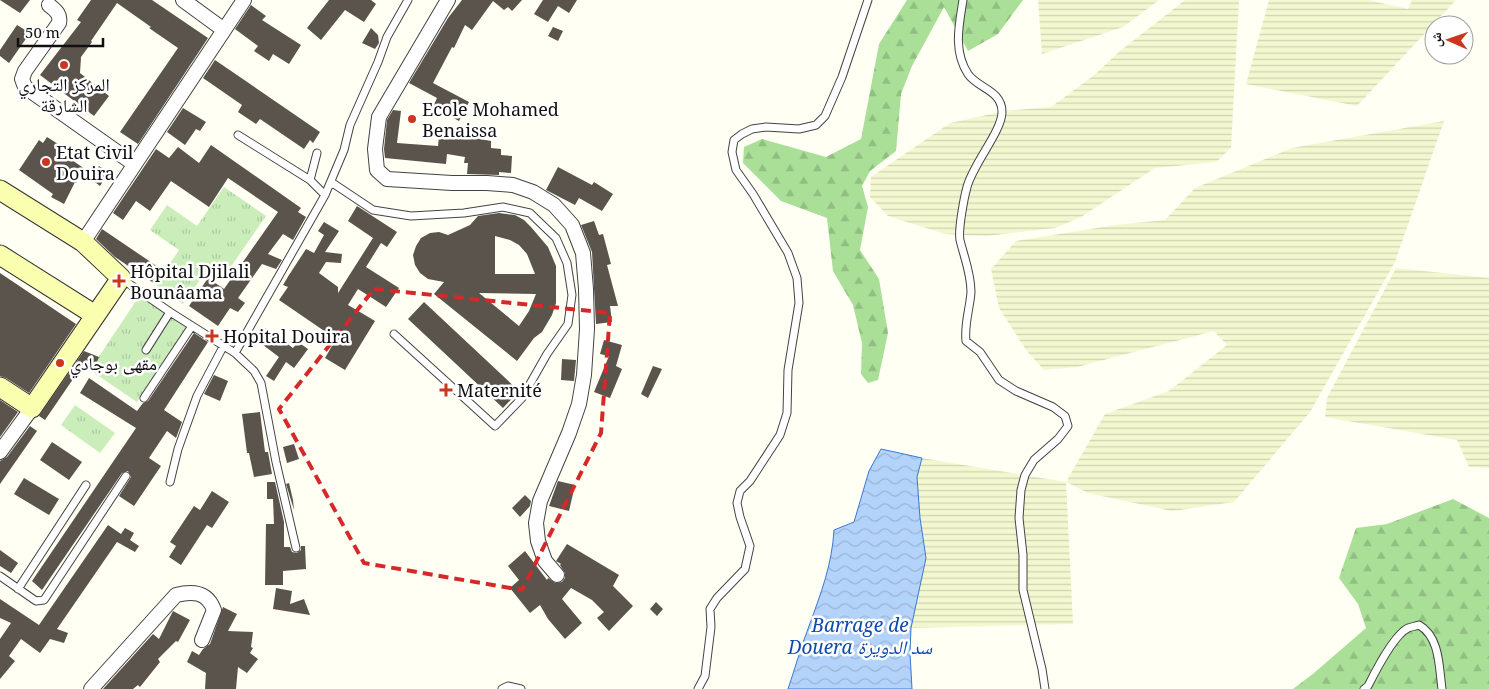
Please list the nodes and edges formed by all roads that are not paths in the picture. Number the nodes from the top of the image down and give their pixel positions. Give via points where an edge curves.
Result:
1 (183, 0) edge
2 (244, 0) edge
3 (408, 0) edge
4 (448, 0) edge
5 (868, 0) edge
6 (963, 0) edge
7 (48, 2) edge
8 (224, 30) junction
9 (238, 135) dead end
10 (318, 153) dead end
11 (134, 164) junction
12 (310, 180) junction
13 (331, 182) junction
14 (0, 190) edge
15 (325, 195) junction
16 (83, 242) junction
17 (0, 255) edge
18 (121, 278) junction
19 (170, 312) junction
20 (95, 315) junction
21 (192, 326) junction
22 (394, 334) dead end
23 (224, 346) junction
24 (146, 350) dead end
25 (235, 353) junction
26 (0, 387) edge
27 (144, 398) dead end
28 (32, 408) junction
29 (0, 452) edge
30 (126, 476) dead end
31 (170, 482) dead end
32 (86, 486) dead end
33 (296, 548) dead end
34 (557, 575) dead end
35 (0, 576) edge
36 (18, 588) junction
37 (202, 640) dead end
38 (91, 689) edge
39 (502, 689) edge
40 (521, 689) edge
41 (698, 689) edge
42 (1045, 689) edge
43 (1364, 689) edge
44 (1442, 689) edge

1 - 8 street
2 - 8 street
3 - 13 lane via 387,37 350,125
4 - 34 street via 379,117 375,150 377,170 387,179 513,185 554,205 572,225 583,253 586,289 584,375 579,404 540,502 536,523 545,561
5 - 41 lane via 825,116 816,125 799,129 752,129 734,140 732,152 736,170 788,253 797,278 799,303 789,357 787,413 780,435 740,491 737,504 750,546 744,569 710,609 705,676
6 - 42 lane via 957,33 960,58 973,80 993,92 1002,112 997,129 974,167 966,190 960,238 971,292 966,341 980,352 999,380 1053,407 1065,416 1068,426 1034,460 1021,490 1019,518 1023,590
7 - 11 street via 58,13 59,23 25,71 22,79 25,87
8 - 11 street
9 - 12 lane
10 - 12 lane
11 - 16 street
12 - 15 lane
13 - 15 lane
13 - 22 lane via 373,210 411,216 503,207 530,213 556,238 567,263 572,295 568,324 522,398 496,426
14 - 16 street
15 - 25 lane
16 - 18 street
17 - 20 street
18 - 19 lane
18 - 20 street
19 - 21 lane
19 - 24 lane
20 - 28 street
21 - 23 lane
21 - 27 lane
23 - 25 lane
23 - 31 lane via 197,396
25 - 33 lane via 254,371 260,383
26 - 28 street
28 - 29 street
30 - 36 lane via 44,600 36,601
32 - 36 lane
35 - 36 lane
37 - 38 street via 214,610 212,604 207,598 192,592 176,595
39 - 40 lane via 508,686
43 - 44 lane via 1399,636 1419,625 1428,630 1436,645

